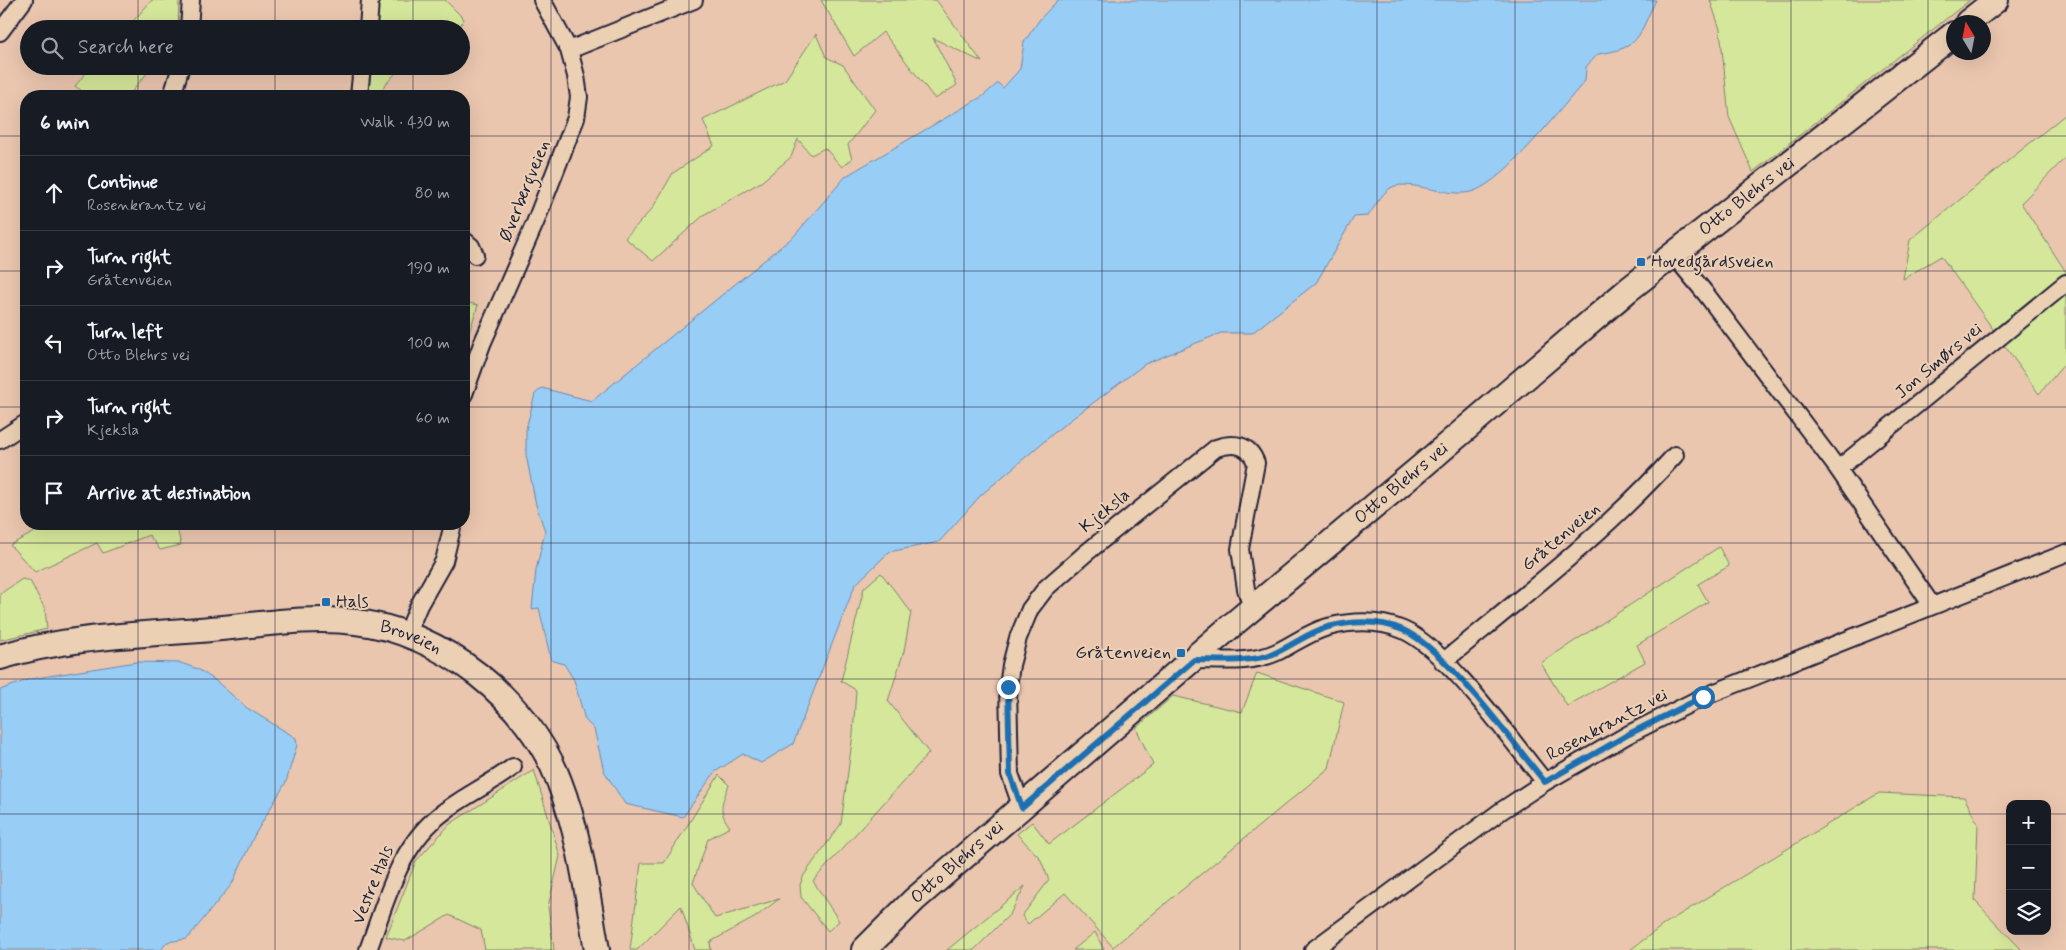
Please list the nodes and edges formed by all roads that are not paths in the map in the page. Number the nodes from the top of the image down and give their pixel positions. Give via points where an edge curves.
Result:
1 (24, 0) edge
2 (191, 0) edge
3 (370, 0) edge
4 (542, 0) edge
5 (694, 0) edge
6 (1996, 0) edge
7 (1977, 15) edge
8 (190, 20) edge
9 (369, 20) edge
10 (0, 32) edge
11 (1946, 40) edge
12 (569, 50) junction
13 (178, 75) edge
14 (361, 75) edge
15 (174, 90) edge
16 (360, 90) edge
17 (470, 245) edge
18 (1672, 253) junction
19 (475, 255) dead end
20 (2066, 283) edge
21 (470, 377) edge
22 (20, 427) edge
23 (0, 440) edge
24 (1675, 456) dead end
25 (1838, 469) junction
26 (452, 530) edge
27 (2066, 553) edge
28 (1931, 604) junction
29 (1252, 608) junction
30 (407, 634) junction
31 (0, 657) edge
32 (1194, 660) junction
33 (1443, 662) junction
34 (513, 767) dead end
35 (1545, 782) junction
36 (1022, 808) junction
37 (368, 950) edge
38 (597, 950) edge
39 (864, 950) edge
40 (1313, 950) edge

1 - 10 street
2 - 8 street
3 - 9 street
4 - 12 street, Øverbergveien
5 - 12 street
6 - 7 street
11 - 18 street, Otto Blehrs vei
12 - 21 street, Øverbergveien via 578,90 576,118
13 - 15 street
14 - 16 street
17 - 19 street
18 - 25 street
18 - 29 street, Otto Blehrs vei
20 - 25 street, Jon Smørs vei
22 - 23 street
24 - 33 street, Gråtenveien via 1585,545
25 - 28 street
26 - 30 street via 444,561
27 - 28 street, Rosenkrantz vei
28 - 35 street, Rosenkrantz vei via 1703,697
29 - 32 street, Otto Blehrs vei
29 - 36 street, Kjeksla via 1240,549 1256,462 1252,453 1241,445 1228,444 1216,448 1086,552 1046,588 1030,609 1013,656 1008,687 1010,774
30 - 31 street, Broveien via 353,622 299,621 60,643
30 - 38 street, Broveien via 469,668 511,708 542,749 559,779 570,815
32 - 33 street via 1264,657 1325,628 1344,623 1371,623 1392,626 1412,635
32 - 36 street, Otto Blehrs vei
33 - 35 street
34 - 37 street, Vestre Hals via 445,810 414,841 396,875
35 - 40 street, Rosenkrantz vei via 1471,832
36 - 39 street, Otto Blehrs vei via 914,900

